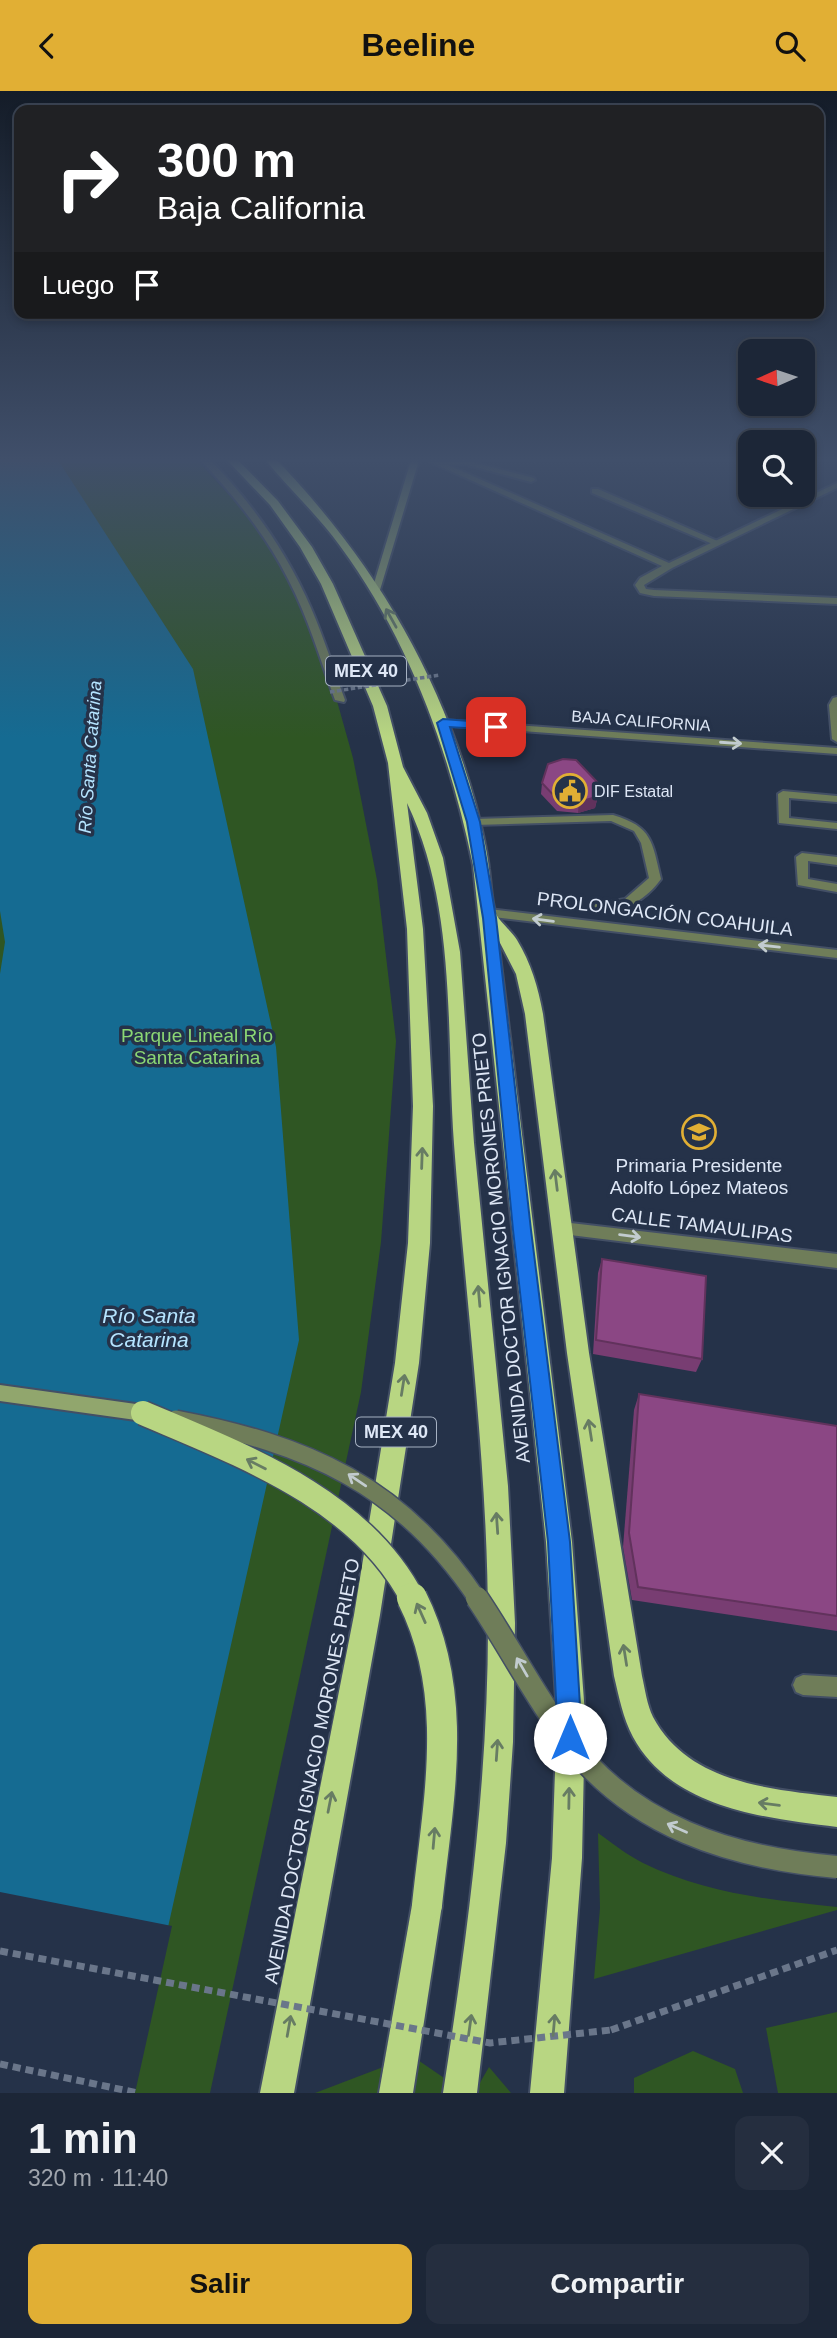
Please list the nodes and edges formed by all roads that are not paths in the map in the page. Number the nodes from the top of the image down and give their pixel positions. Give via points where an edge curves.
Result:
1 (275, 550) edge
2 (307, 550) edge
3 (349, 550) edge
4 (388, 550) edge
5 (633, 550) edge
6 (702, 550) edge
7 (668, 566) junction
8 (376, 590) junction
9 (837, 601) edge
10 (340, 699) dead end
11 (837, 700) edge
12 (443, 723) junction
13 (837, 739) edge
14 (837, 751) edge
15 (395, 763) junction
16 (837, 799) edge
17 (474, 822) junction
18 (837, 826) edge
19 (837, 861) edge
20 (837, 888) edge
21 (596, 908) dead end
22 (489, 915) junction
23 (837, 954) edge
24 (562, 1228) junction
25 (837, 1261) edge
26 (0, 1394) edge
27 (144, 1413) junction
28 (803, 1685) dead end
29 (837, 1687) edge
30 (837, 1812) edge
31 (837, 1867) edge
32 (277, 2093) edge
33 (396, 2093) edge
34 (460, 2093) edge
35 (547, 2093) edge

1 - 10 street via 302,596
2 - 15 highway, AVENIDA DOCTOR IGNACIO MORONES PRIETO / MEX 40 via 373,686
3 - 8 highway, AVENIDA DOCTOR IGNACIO MORONES PRIETO / MEX 40
4 - 8 main road
5 - 7 street
6 - 7 street
7 - 9 street via 643,580 639,588 665,594
12 -> 8 highway, AVENIDA DOCTOR IGNACIO MORONES PRIETO / MEX 40
11 - 13 street
12 -> 14 street, BAJA CALIFORNIA
12 - 17 highway, AVENIDA DOCTOR IGNACIO MORONES PRIETO / MEX 40
32 -> 15 highway, AVENIDA DOCTOR IGNACIO MORONES PRIETO / MEX 40 via 367,1615 407,1363 419,1243 423,1106 416,956
34 -> 15 highway via 479,1964 496,1769 501,1693 499,1554 450,938 431,839 417,801
16 - 18 street via 783,794 783,821
17 - 21 street via 613,818 638,829 648,843 656,879 626,905
17 - 22 highway, AVENIDA DOCTOR IGNACIO MORONES PRIETO / MEX 40
19 - 20 street via 802,857 802,882
23 -> 22 street, PROLONGACIÓN COAHUILA
24 -> 22 highway via 525,970 515,947
35 -> 22 highway, AVENIDA DOCTOR IGNACIO MORONES PRIETO / MEX 40 via 567,1858 571,1714 559,1542
24 -> 25 street, CALLE TAMAULIPAS
30 -> 24 highway via 753,1802 718,1790 689,1775 641,1723 628,1676
26 - 27 main road
31 -> 27 street, bridge via 787,1863 721,1848 661,1821 610,1785 569,1742 464,1578 392,1504 350,1475 257,1435
33 -> 27 highway, bridge via 427,1905 442,1735 440,1683 430,1635 412,1593 385,1554 349,1520 260,1465
28 - 29 street

